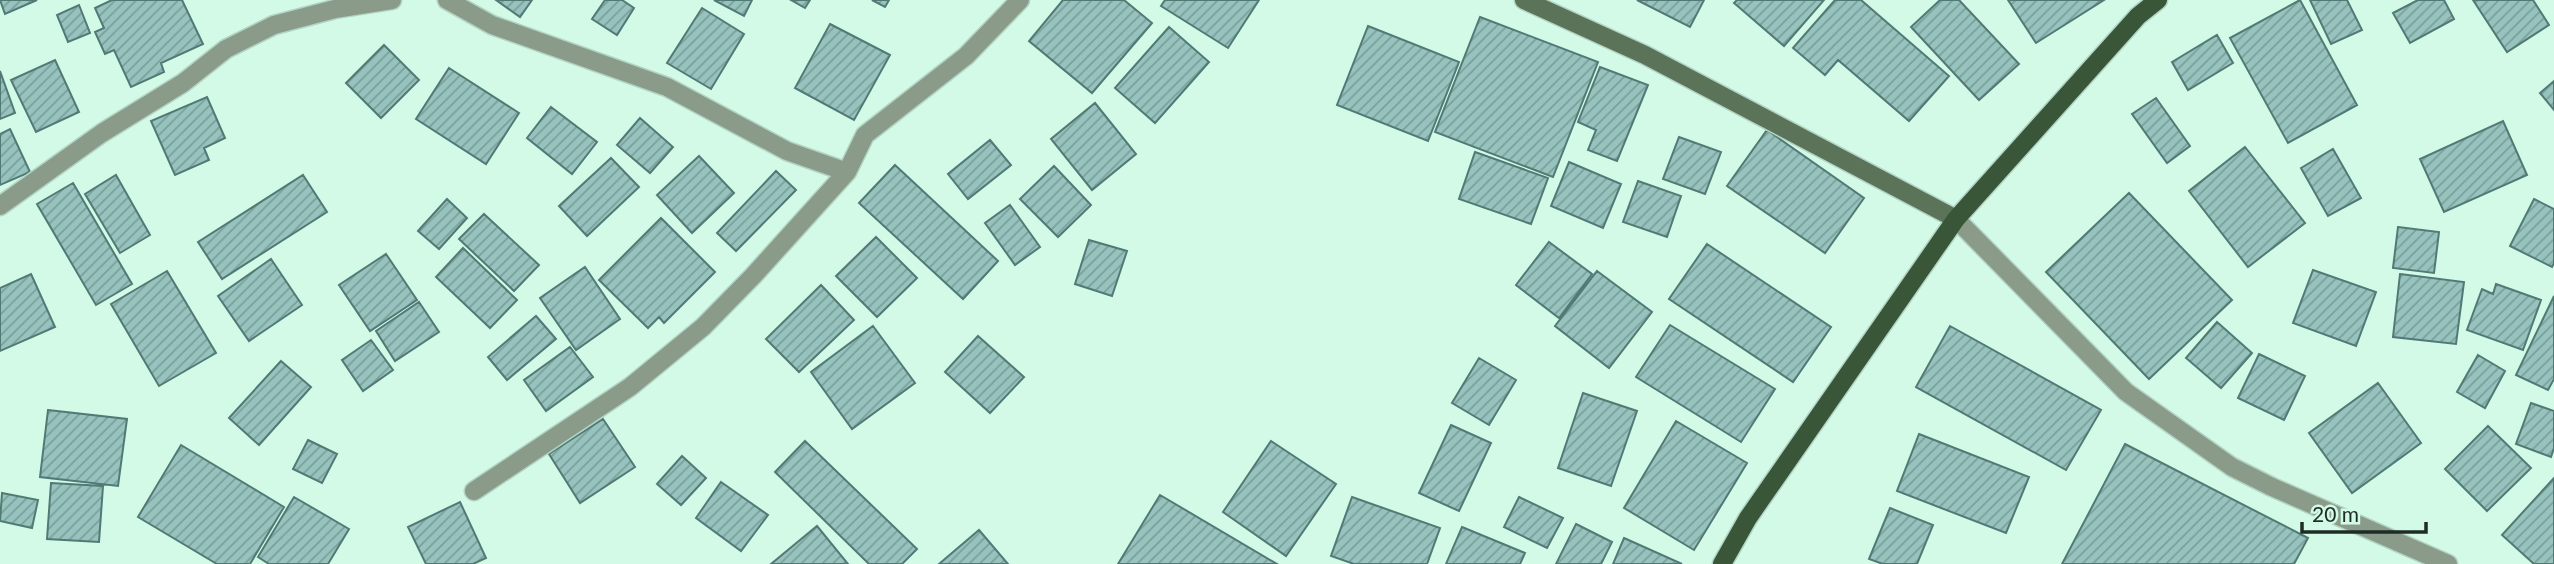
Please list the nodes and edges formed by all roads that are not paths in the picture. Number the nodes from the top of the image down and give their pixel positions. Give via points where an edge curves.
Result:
1 (392, 0) edge
2 (447, 0) edge
3 (1020, 0) edge
4 (1524, 0) edge
5 (2158, 0) edge
6 (846, 172) junction
7 (0, 206) edge
8 (1956, 219) junction
9 (474, 491) dead end
10 (1722, 564) edge
11 (2448, 564) edge

1 - 7 street via 274,25 226,49
2 - 6 street via 492,25 667,87 787,151
3 - 6 street via 966,56 865,135
4 - 8 street via 1645,55
5 - 8 main road via 2138,16
6 - 9 street via 703,327 630,387
8 - 10 main road via 1748,518
8 - 11 street via 2126,392 2232,467

